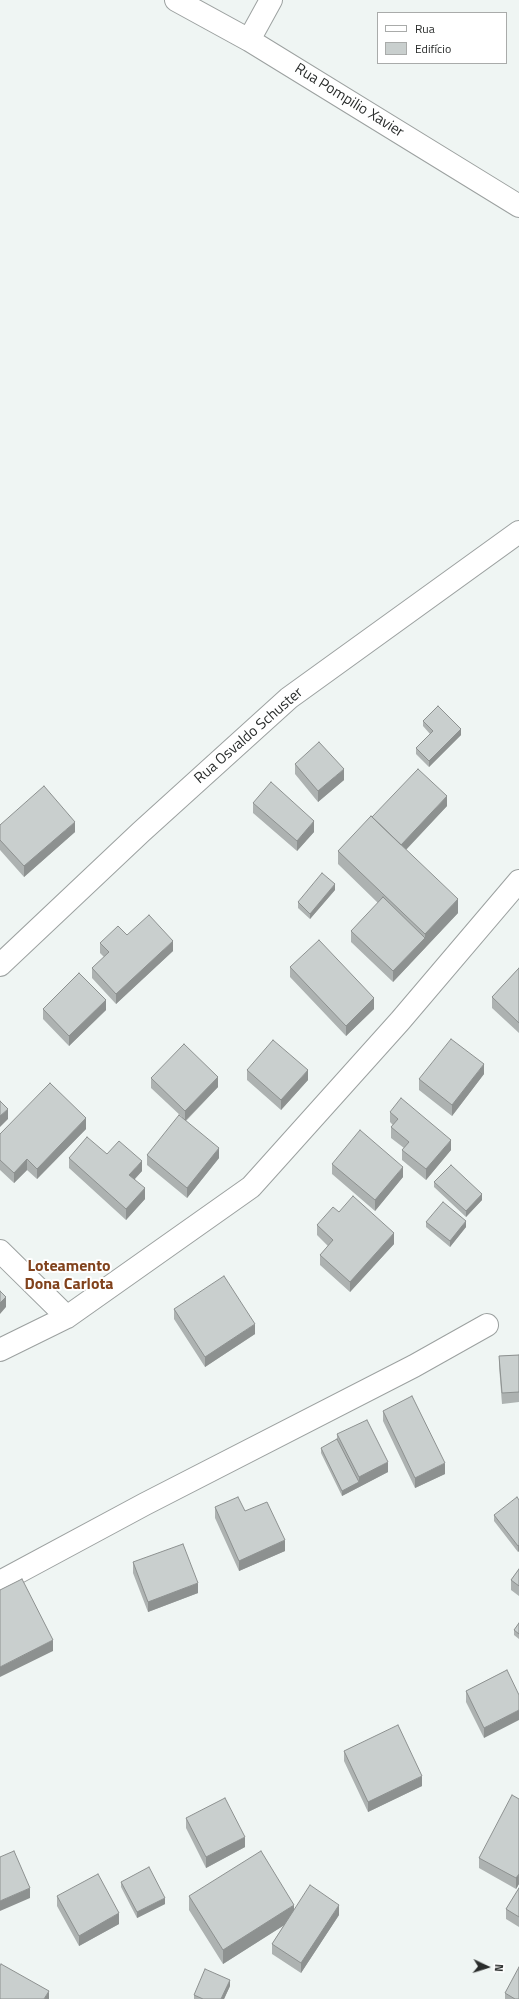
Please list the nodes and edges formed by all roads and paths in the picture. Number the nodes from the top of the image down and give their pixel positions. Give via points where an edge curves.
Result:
1 (176, 0) edge
2 (271, 0) edge
3 (249, 40) junction
4 (519, 206) edge
5 (519, 532) edge
6 (519, 881) edge
7 (0, 966) edge
8 (0, 1251) edge
9 (68, 1317) junction
10 (487, 1325) dead end
11 (0, 1350) edge
12 (0, 1582) edge

1 - 3 street, Rua Pompilio Xavier
2 - 3 street
3 - 4 street, Rua Pompilio Xavier
5 - 7 street, Rua Osvaldo Schuster via 289,698 141,832
6 - 9 street via 400,1021 251,1187
8 - 9 street
9 - 11 street
10 - 12 street via 407,1370 145,1504

